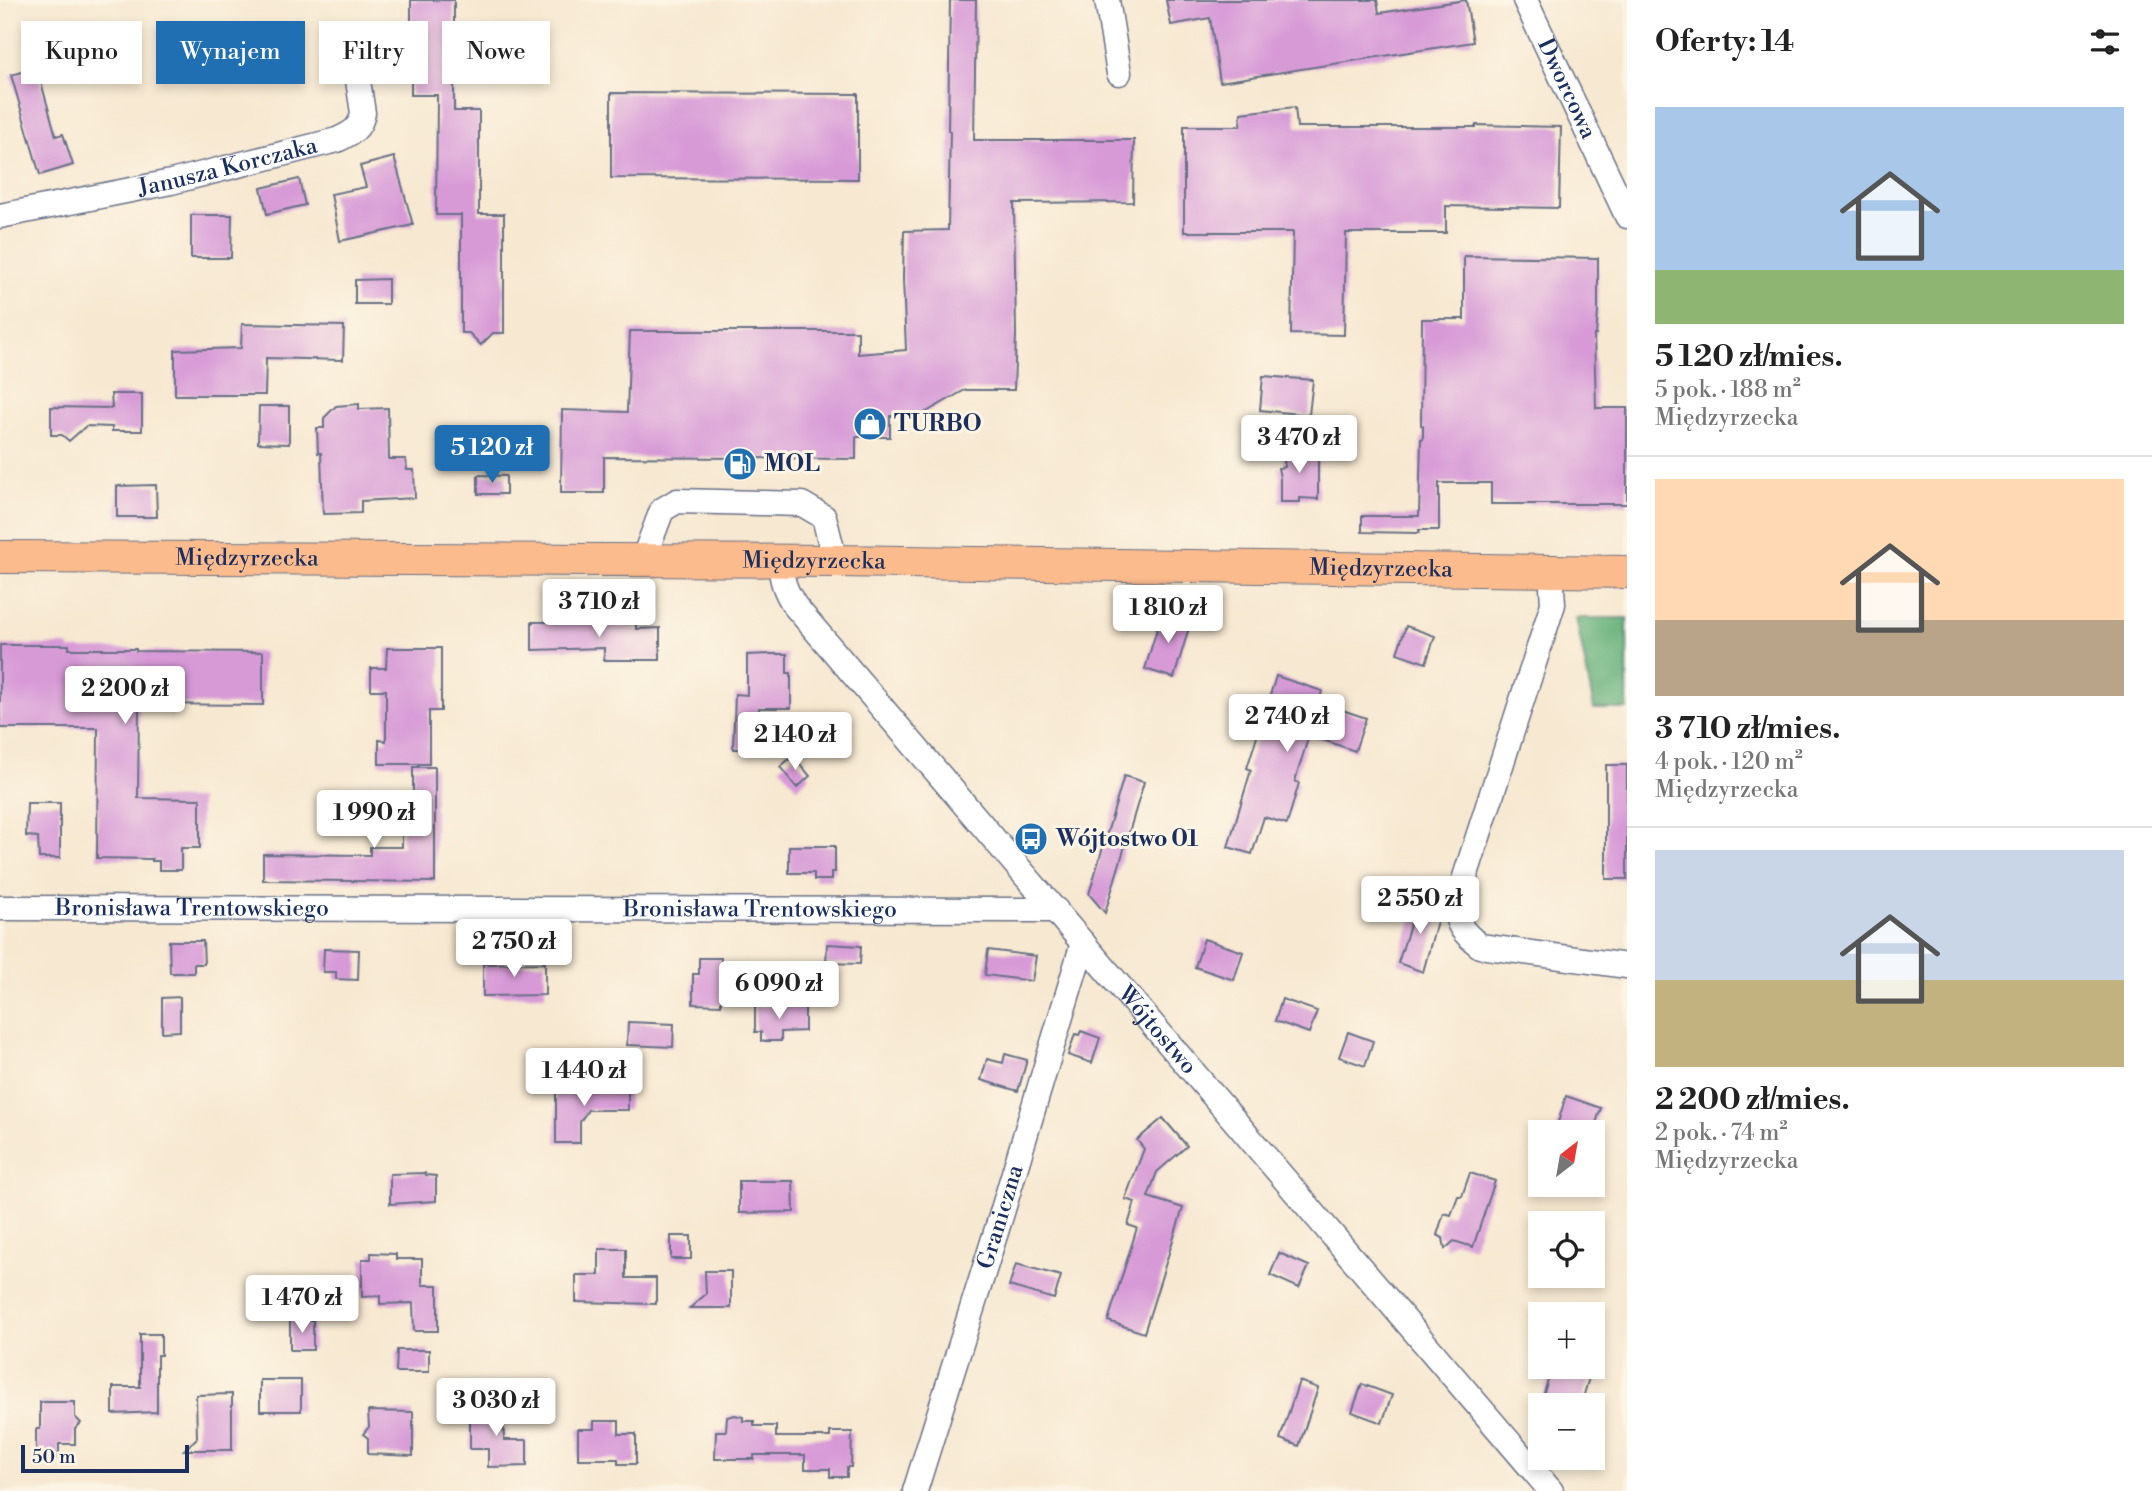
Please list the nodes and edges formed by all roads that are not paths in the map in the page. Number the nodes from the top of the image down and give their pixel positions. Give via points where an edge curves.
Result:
1 (1107, 0) edge
2 (1525, 0) edge
3 (1119, 74) dead end
4 (359, 84) edge
5 (0, 216) edge
6 (1627, 216) edge
7 (0, 557) edge
8 (643, 560) junction
9 (780, 561) junction
10 (835, 561) junction
11 (1551, 571) junction
12 (1627, 572) edge
13 (0, 908) edge
14 (1056, 910) junction
15 (1083, 943) junction
16 (1627, 966) edge
17 (915, 1491) edge
18 (1551, 1491) edge

1 - 3 street
2 - 6 street, Dworcowa
4 - 5 street, Janusza Korczaka via 361,125 337,141 171,182
7 - 8 main road, Międzyrzecka
8 - 9 main road, Międzyrzecka
8 - 10 street via 662,510 677,501 802,503 824,517
9 - 10 main road, Międzyrzecka
9 - 14 street, Wójtostwo via 785,592 795,606
10 - 11 main road, Międzyrzecka
11 - 12 main road, Międzyrzecka
11 - 16 street via 1553,604 1456,905 1456,921 1480,946
13 - 14 street, Bronisława Trentowskiego
14 - 15 street, Wójtostwo
15 - 17 street, Graniczna
15 - 18 street, Wójtostwo

